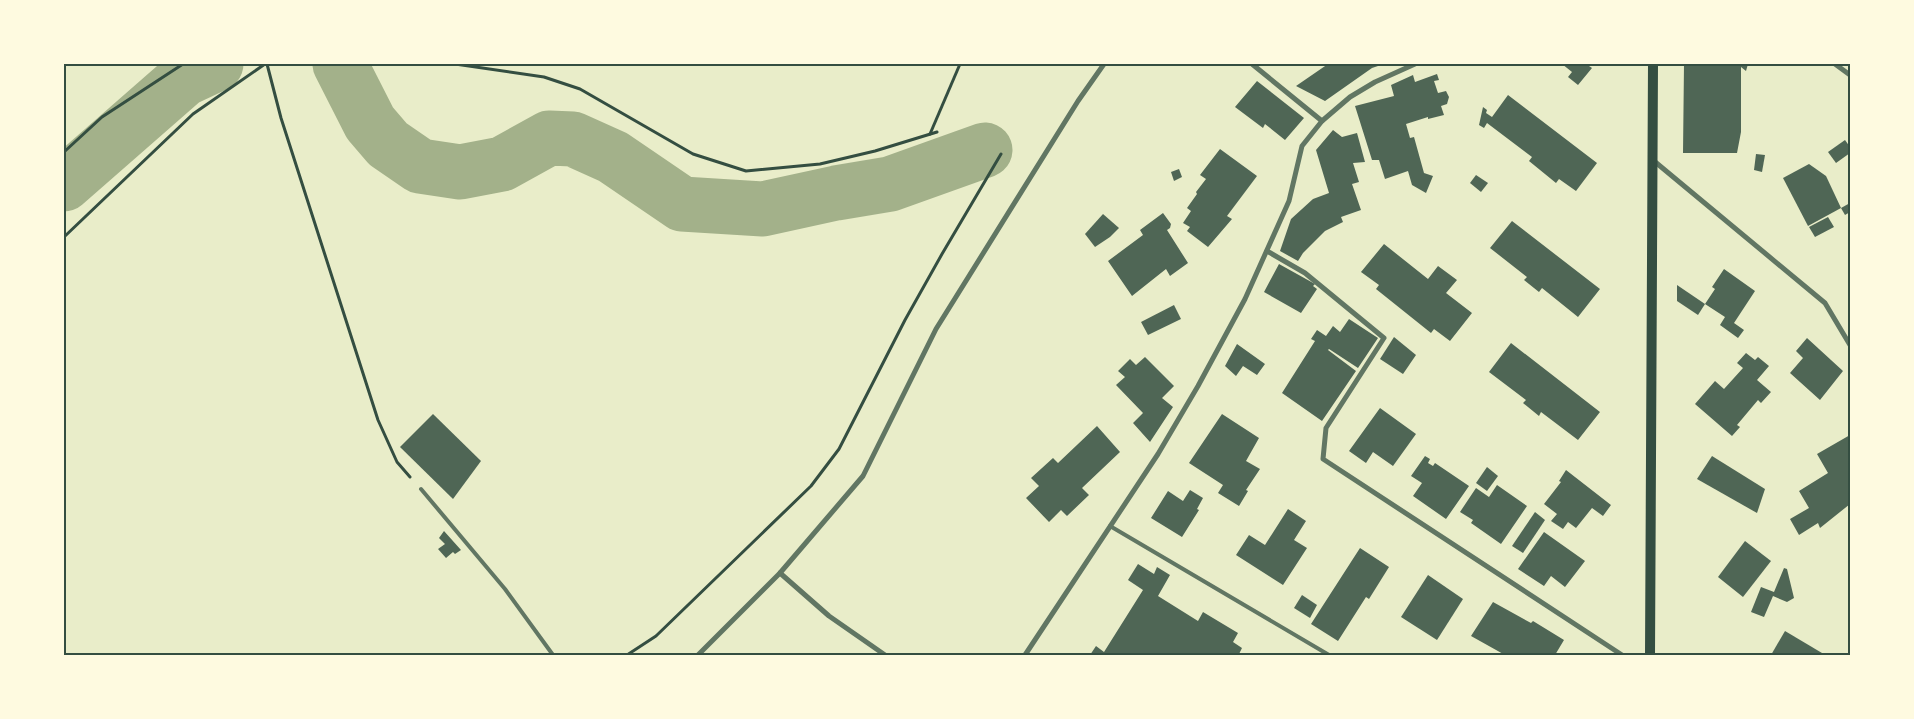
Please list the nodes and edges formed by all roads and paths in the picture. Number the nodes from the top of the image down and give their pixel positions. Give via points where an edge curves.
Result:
1 (183, 64) edge
2 (266, 64) edge
3 (455, 64) edge
4 (960, 64) edge
5 (1104, 64) edge
6 (1252, 64) edge
7 (1415, 64) edge
8 (1653, 64) edge
9 (1835, 64) edge
10 (1850, 75) edge
11 (1322, 122) junction
12 (937, 132) dead end
13 (930, 134) junction
14 (64, 152) edge
15 (1001, 154) dead end
16 (1654, 161) junction
17 (64, 237) edge
18 (1266, 250) junction
19 (1850, 345) edge
20 (421, 489) joint
21 (1110, 526) junction
22 (780, 574) junction
23 (553, 655) edge
24 (627, 655) edge
25 (698, 655) edge
26 (885, 655) edge
27 (1025, 655) edge
28 (1328, 655) edge
29 (1622, 655) edge
30 (1650, 655) edge

1 - 14 path via 102,118
2 - 17 path via 194,114
2 - 20 path via 378,420 396,462
3 - 13 path via 544,77 580,89 693,154 746,171 820,164
4 - 13 path
5 - 22 street via 936,329 863,476
6 - 11 street
7 - 11 street via 1350,97
8 - 16 main road
9 - 10 street
11 - 18 street via 1302,146 1289,201
12 - 13 path
15 - 24 path via 905,320 839,449 811,486 656,636
16 - 19 street via 1825,303
16 - 30 main road
18 - 21 street via 1245,299 1198,386
18 - 29 street via 1305,274 1384,338 1326,428 1323,459
20 - 23 lane via 505,589
21 - 27 street
21 - 28 lane
22 - 25 street
22 - 26 street via 828,616

